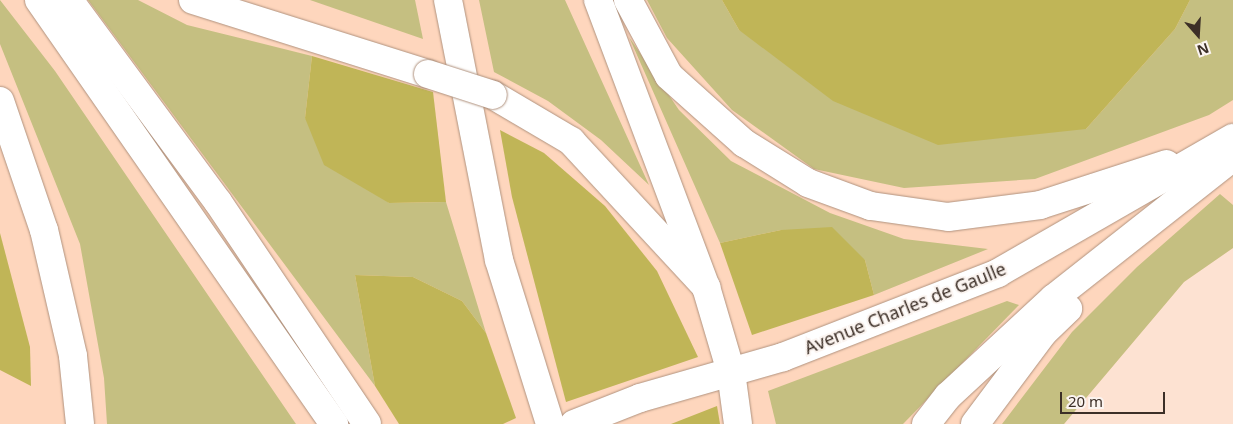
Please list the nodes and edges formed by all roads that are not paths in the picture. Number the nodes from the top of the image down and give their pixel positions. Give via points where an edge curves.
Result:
1 (39, 0) edge
2 (69, 0) edge
3 (193, 0) edge
4 (448, 0) edge
5 (598, 0) edge
6 (628, 0) edge
7 (0, 101) edge
8 (1227, 148) edge
9 (1176, 203) junction
10 (706, 287) junction
11 (731, 372) junction
12 (80, 424) edge
13 (334, 424) edge
14 (367, 424) edge
15 (550, 424) edge
16 (574, 424) edge
17 (738, 424) edge
18 (926, 424) edge
19 (975, 424) edge

1 - 13 main road
2 - 14 main road via 218,202
3 - 10 main road, bridge via 493,95 571,141
4 - 15 main road via 499,260
5 - 10 main road
6 - 8 main road via 669,76 744,143 808,182 871,206 948,217 1040,205
7 - 12 main road via 44,230 73,356
8 - 9 main road
8 - 11 main road, Avenue Charles de Gaulle via 998,273 783,357
9 - 18 main road via 1054,298 948,396
9 - 19 main road via 1043,333
10 - 11 main road
11 - 16 main road, Avenue Charles de Gaulle via 640,398
11 - 17 main road

